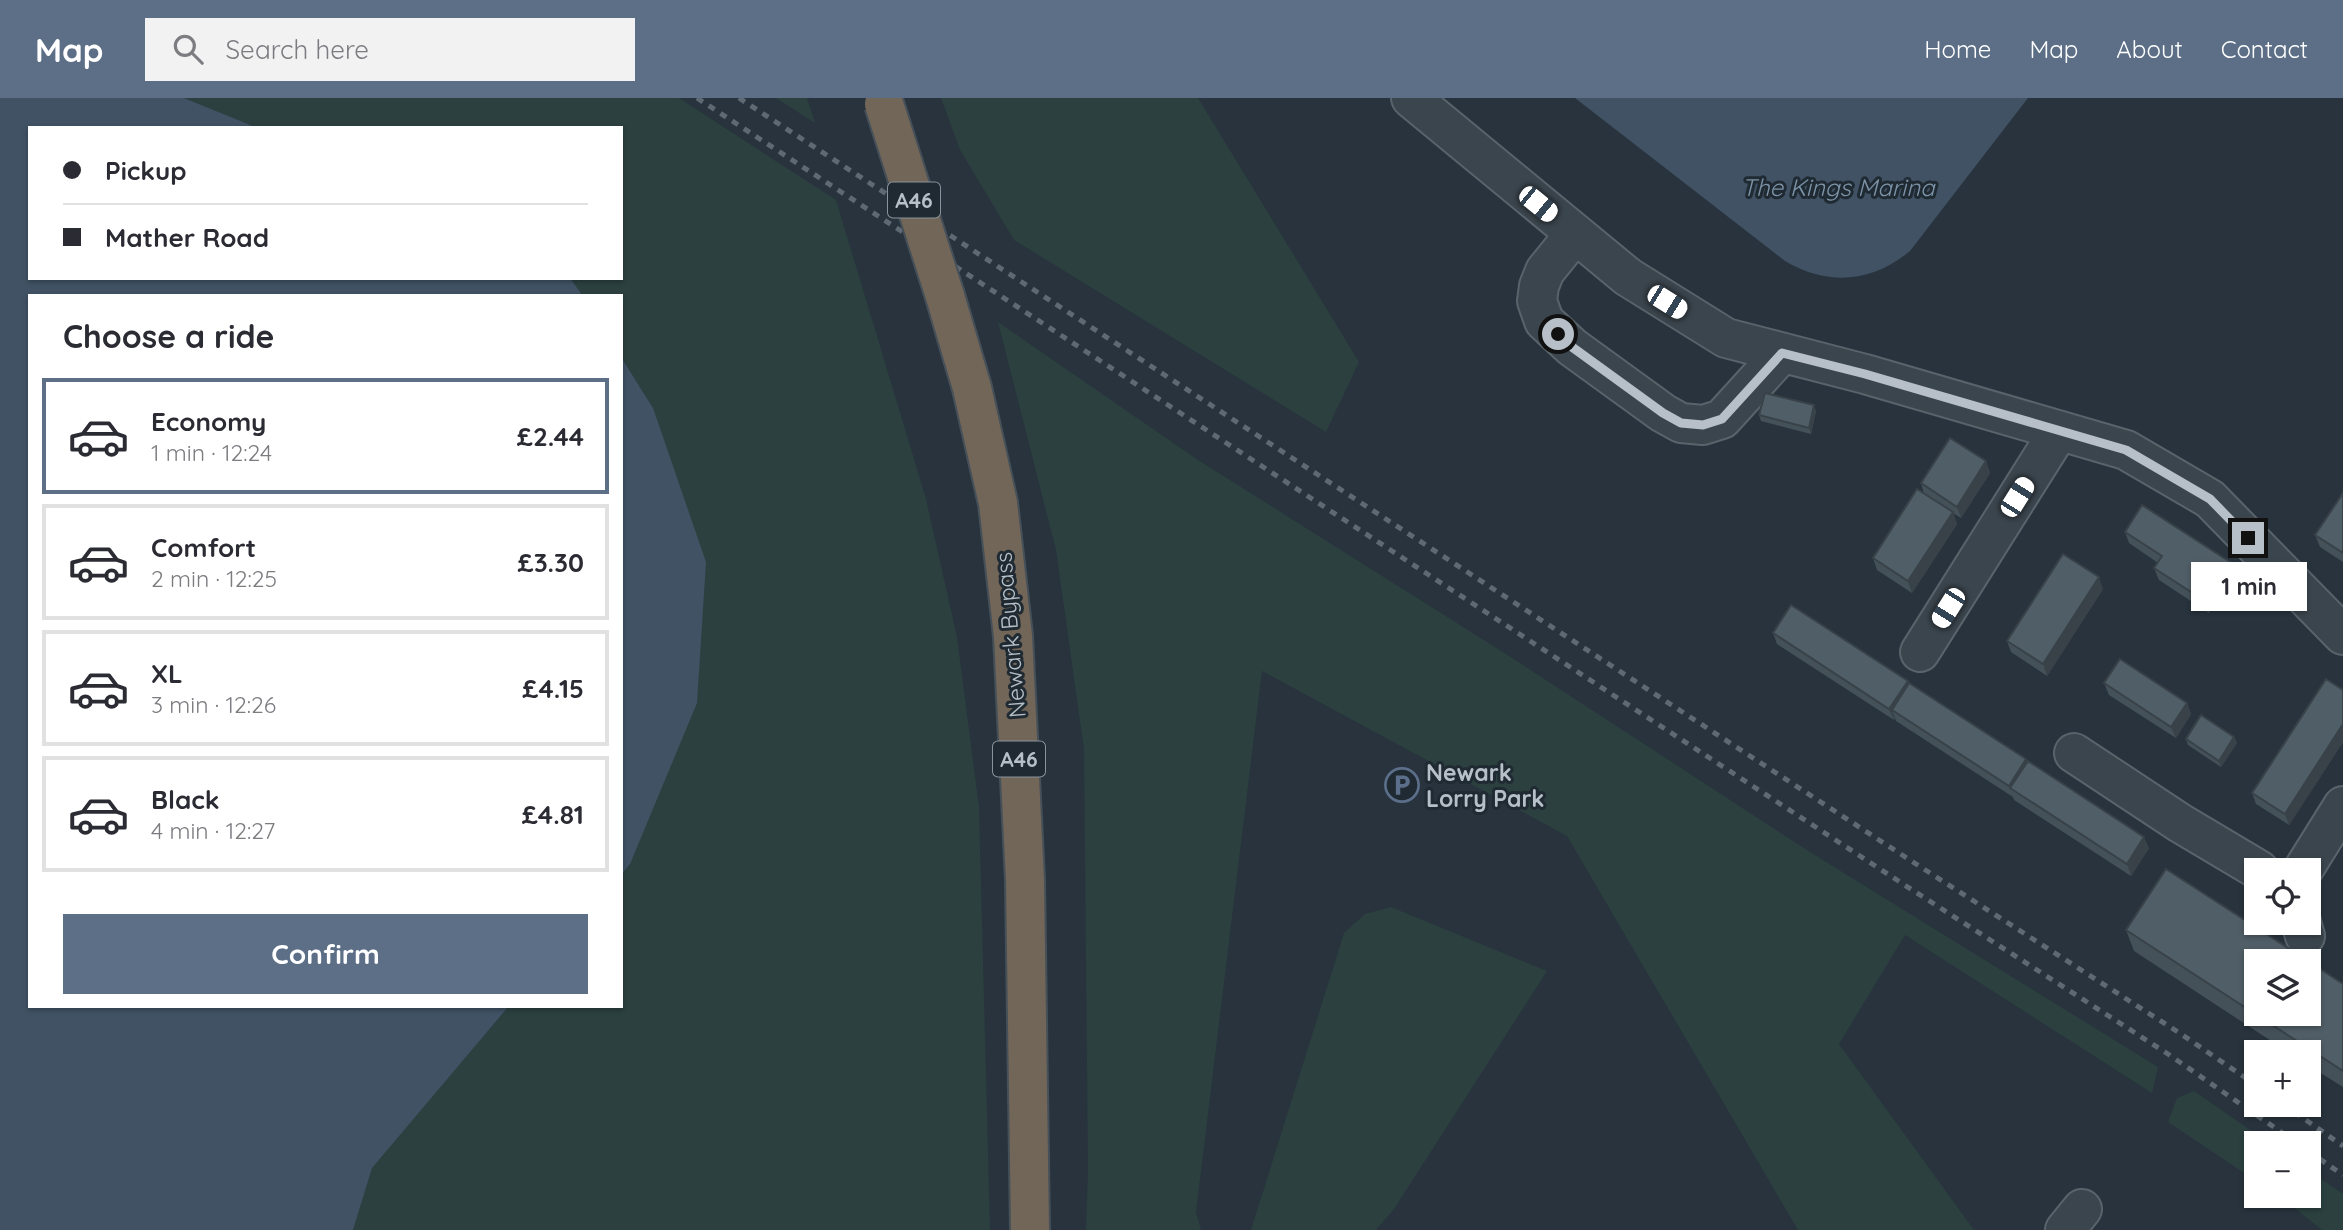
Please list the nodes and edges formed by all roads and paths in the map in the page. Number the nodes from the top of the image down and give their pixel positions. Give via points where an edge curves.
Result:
1 (1411, 98) edge
2 (882, 101) edge
3 (1576, 234) junction
4 (1782, 353) junction
5 (2059, 431) junction
6 (2343, 635) edge
7 (1920, 652) dead end
8 (2074, 753) dead end
9 (2343, 806) edge
10 (2310, 858) edge
11 (2244, 861) edge
12 (1030, 1230) edge

1 - 3 street
2 - 12 highway, Newark Bypass / A46, bridge via 972,388 998,503 1013,636 1025,880
3 - 4 street via 1628,277 1726,338
3 - 4 street via 1545,271 1539,286 1537,301 1545,321 1572,347 1663,413 1681,423 1703,425 1722,419
4 - 5 street
5 - 6 street via 2126,450 2210,499
5 - 7 street
8 - 11 street
9 - 10 street

